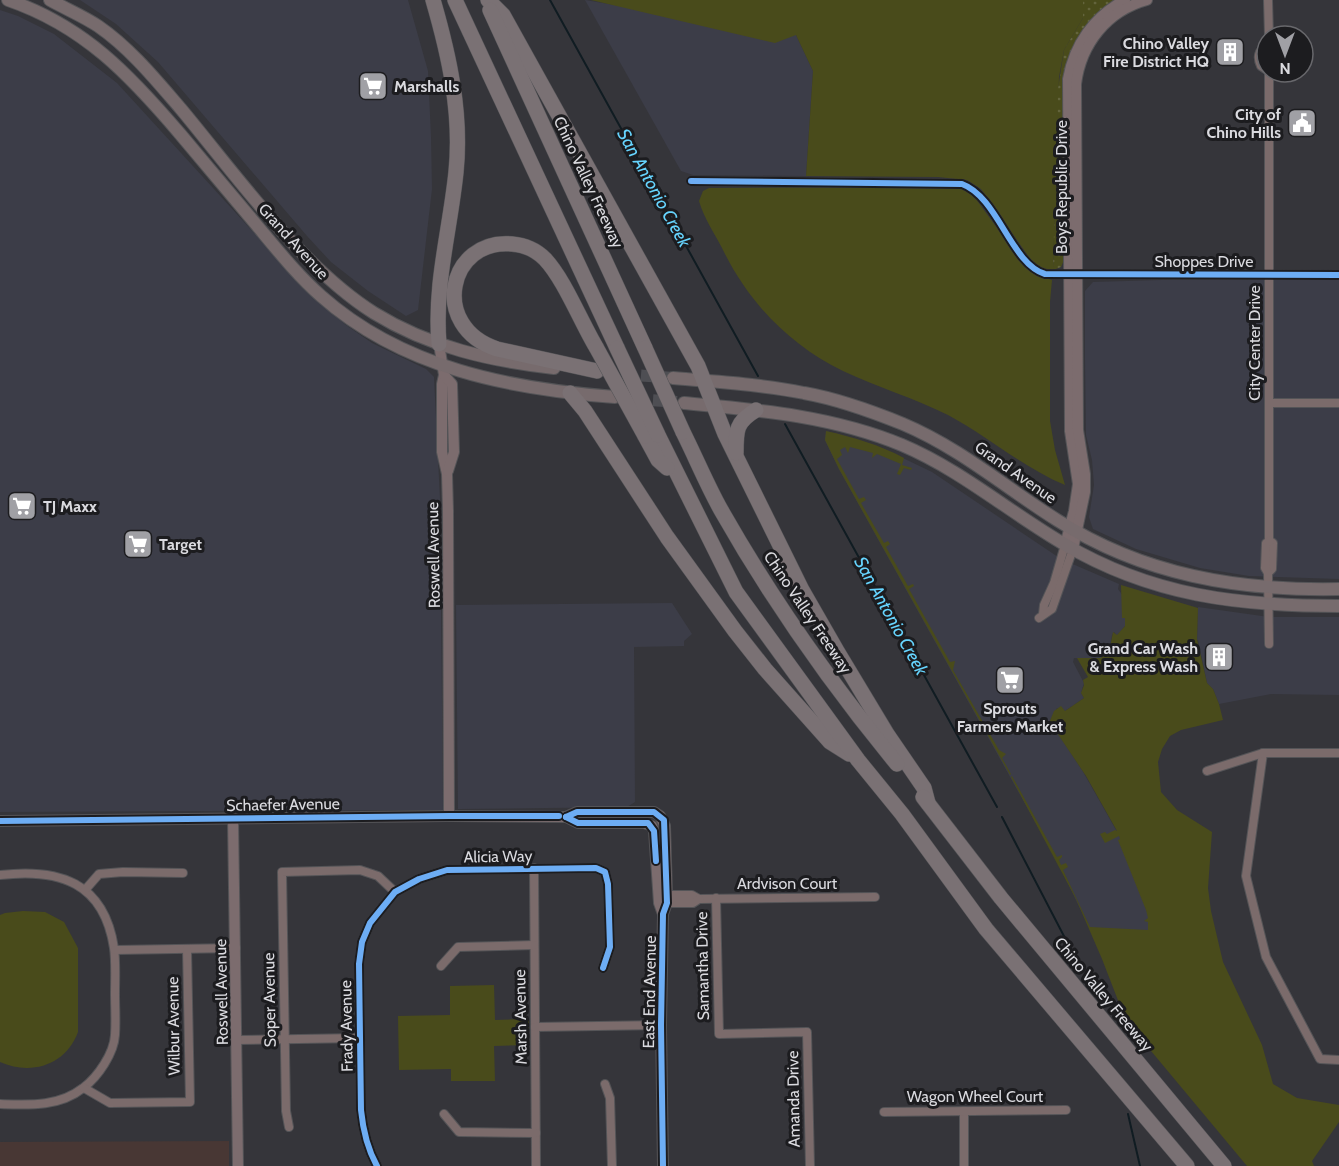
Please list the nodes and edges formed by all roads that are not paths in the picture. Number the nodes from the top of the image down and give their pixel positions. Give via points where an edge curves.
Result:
1 (8, 0) edge
2 (50, 0) edge
3 (433, 0) edge
4 (455, 0) edge
5 (487, 0) edge
6 (1125, 0) edge
7 (1147, 0) edge
8 (1268, 0) edge
9 (1269, 24) edge
10 (1268, 84) edge
11 (691, 182) dead end
12 (1073, 275) junction
13 (1269, 275) junction
14 (1339, 275) edge
15 (439, 344) junction
16 (443, 370) junction
17 (600, 372) joint
18 (673, 378) tunnel mouth
19 (704, 381) junction
20 (570, 393) junction
21 (615, 397) dead end
22 (684, 403) tunnel mouth
23 (1270, 403) junction
24 (1339, 403) edge
25 (714, 405) junction
26 (756, 410) junction
27 (652, 436) junction
28 (736, 456) junction
29 (1073, 530) junction
30 (1069, 547) junction
31 (1268, 588) junction
32 (1339, 589) edge
33 (1269, 605) junction
34 (1339, 606) edge
35 (1041, 616) dead end
36 (1269, 644) dead end
37 (1263, 753) junction
38 (1339, 753) edge
39 (858, 760) junction
40 (1207, 771) dead end
41 (928, 803) junction
42 (449, 816) junction
43 (566, 816) junction
44 (233, 818) junction
45 (664, 820) joint
46 (0, 821) edge
47 (652, 826) joint
48 (534, 868) junction
49 (183, 873) dead end
50 (0, 875) edge
51 (85, 890) junction
52 (394, 892) junction
53 (874, 897) dead end
54 (716, 898) junction
55 (663, 899) junction
56 (534, 945) junction
57 (236, 948) junction
58 (187, 949) junction
59 (114, 950) junction
60 (441, 966) dead end
61 (603, 968) dead end
62 (661, 1025) junction
63 (535, 1027) junction
64 (807, 1032) joint
65 (360, 1038) junction
66 (285, 1039) junction
67 (236, 1040) junction
68 (1339, 1060) edge
69 (605, 1083) dead end
70 (84, 1088) junction
71 (0, 1104) edge
72 (1066, 1110) dead end
73 (964, 1111) junction
74 (884, 1112) dead end
75 (444, 1114) dead end
76 (289, 1127) dead end
77 (536, 1133) junction
78 (238, 1166) edge
79 (377, 1166) edge
80 (536, 1166) edge
81 (612, 1166) edge
82 (663, 1166) edge
83 (810, 1166) edge
84 (964, 1166) edge
85 (1187, 1166) edge
86 (1224, 1166) edge

1 - 16 main road, Grand Avenue via 87,39 117,65 281,254 334,307 372,333
2 - 15 main road, Grand Avenue via 98,26 130,54 162,86 285,234 328,277 374,313
3 - 15 highway via 448,52 458,128 456,171 439,280
4 - 27 highway, bridge via 617,348
5 - 19 highway via 502,15
5 - 41 highway, Chino Valley Freeway, bridge via 720,507 803,640 854,712
6 - 12 main road, Boys Republic Drive via 1090,28 1070,71
7 - 12 main road, Boys Republic Drive via 1119,12 1102,26 1088,45 1079,68
8 - 9 street
10 - 13 street, City Center Drive
11 - 12 street, Shoppes Drive via 963,184 976,192 1031,267 1046,274
12 - 13 street, Shoppes Drive
12 - 29 main road, Boys Republic Drive via 1070,431 1078,484
13 - 14 street, Shoppes Drive
13 - 23 street, City Center Drive
15 - 16 main road, Roswell Avenue
15 - 17 main road, Grand Avenue via 496,360
16 - 20 main road, Grand Avenue
16 - 42 main road, Roswell Avenue via 452,384 454,452 447,474
17 - 27 highway, bridge via 497,349 473,336 458,317 454,298 463,267 475,254 493,245 521,245 535,250 556,274
18 - 19 main road, Grand Avenue
19 - 25 highway
19 - 29 main road, Grand Avenue via 789,390 846,403 919,431
20 - 21 main road, Grand Avenue
20 - 39 highway via 735,632 830,742
22 - 25 main road, Grand Avenue
23 - 24 street
23 - 31 street, City Center Drive via 1270,541 1266,543 1265,560
25 - 26 main road, Grand Avenue
25 - 28 highway
26 - 28 highway via 738,426
26 - 30 main road, Grand Avenue via 803,416 886,439 974,483
27 - 39 highway via 736,592
28 - 41 highway via 808,600 924,788
29 - 30 main road, Boys Republic Drive
29 - 31 main road, Grand Avenue via 1181,574
30 - 33 main road, Grand Avenue via 1118,571 1163,586
30 - 35 street
31 - 32 main road, Grand Avenue
31 - 33 street, City Center Drive
33 - 34 main road, Grand Avenue
33 - 36 street, City Center Drive
37 - 38 street
37 - 40 street
37 - 68 street via 1246,876 1266,957 1320,1059
39 - 85 highway via 986,929
41 - 86 highway, Chino Valley Freeway via 1001,898
42 - 43 main road, Schaefer Avenue
42 - 44 main road, Schaefer Avenue
43 - 45 main road, Schaefer Avenue via 577,812 654,812
43 - 47 main road, Schaefer Avenue via 578,823
44 - 46 main road, Schaefer Avenue
44 - 57 main road, Roswell Avenue
45 - 55 main road, East End Avenue
47 - 55 main road, East End Avenue
48 - 52 street, Alicia Way via 447,870
48 - 56 street, Marsh Avenue
48 - 61 street, Alicia Way via 596,868 605,872 610,947
49 - 51 street via 99,874
50 - 51 street via 23,872 57,876
51 - 59 street via 108,923
52 - 65 street, Frady Avenue via 370,923 362,942
52 - 66 street, Soper Avenue via 378,876 360,870 282,872
53 - 54 street, Ardvison Court
54 - 55 street, Ardvison Court via 693,903
54 - 64 street, Samantha Drive via 719,1034
55 - 62 main road, East End Avenue
56 - 60 street via 458,947
56 - 63 street, Marsh Avenue
57 - 58 street
57 - 67 main road, Roswell Avenue
58 - 59 street
58 - 70 street, Wilbur Avenue via 190,1102 110,1103
59 - 70 street via 115,1037 104,1065
62 - 63 street
62 - 82 main road, East End Avenue
63 - 77 street, Marsh Avenue
64 - 83 street, Amanda Drive
65 - 66 street
65 - 79 street, Frady Avenue via 363,1130
66 - 67 street
66 - 76 street, Soper Avenue
67 - 78 main road, Roswell Avenue
69 - 81 street via 610,1098
70 - 71 street via 43,1105
72 - 73 street, Wagon Wheel Court
73 - 74 street, Wagon Wheel Court
73 - 84 street
75 - 77 street via 459,1132
77 - 80 street, Marsh Avenue

